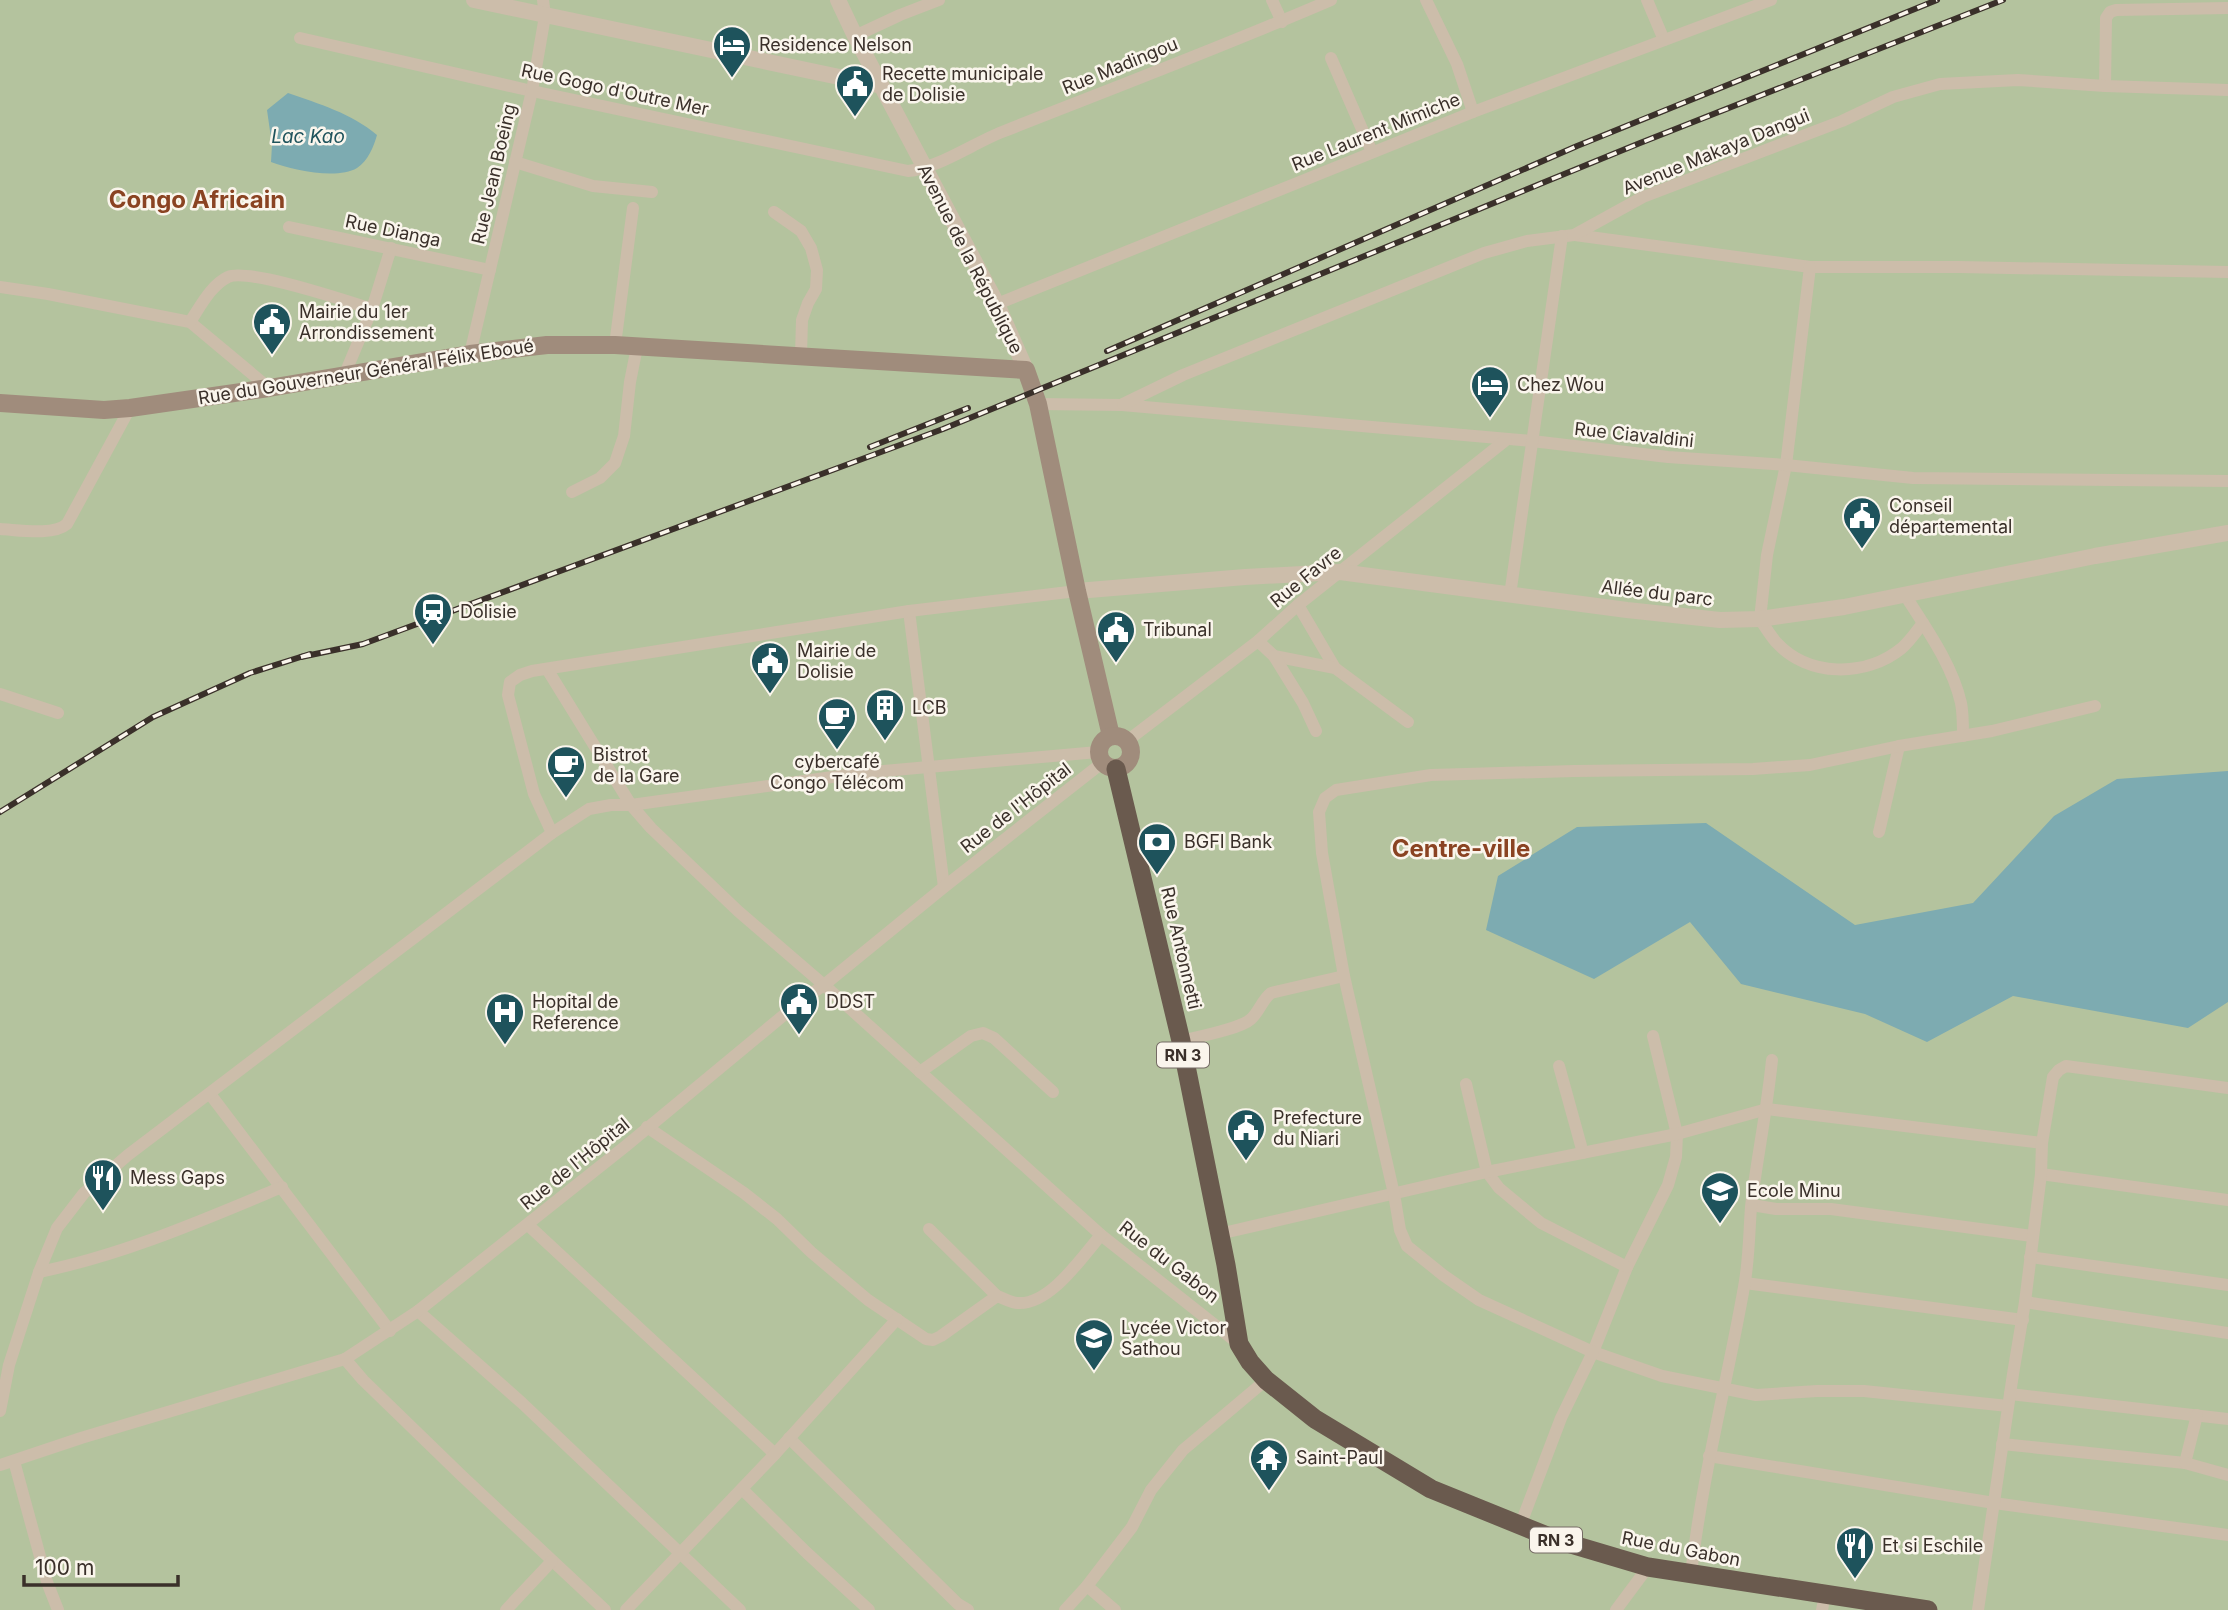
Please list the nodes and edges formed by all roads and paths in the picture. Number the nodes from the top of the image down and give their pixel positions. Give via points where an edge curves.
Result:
1 (474, 0) edge
2 (838, 0) edge
3 (939, 0) edge
4 (1272, 0) edge
5 (1426, 0) edge
6 (1647, 0) edge
7 (1771, 0) edge
8 (1325, 1) edge
9 (544, 8) edge
10 (2228, 8) edge
11 (1282, 22) junction
12 (855, 36) junction
13 (300, 38) dead end
14 (1664, 40) junction
15 (1331, 58) dead end
16 (882, 86) junction
17 (2105, 86) junction
18 (2228, 90) edge
19 (532, 91) junction
20 (1473, 112) junction
21 (1373, 152) junction
22 (515, 162) junction
23 (924, 168) junction
24 (652, 192) dead end
25 (632, 208) dead end
26 (774, 212) dead end
27 (289, 227) dead end
28 (1568, 235) junction
29 (391, 248) junction
30 (1810, 267) junction
31 (489, 270) junction
32 (2228, 272) edge
33 (0, 287) edge
34 (997, 304) junction
35 (372, 309) junction
36 (190, 323) junction
37 (615, 345) junction
38 (637, 347) junction
39 (470, 354) junction
40 (801, 355) junction
41 (1026, 370) junction
42 (344, 376) junction
43 (269, 388) junction
44 (0, 403) edge
45 (1038, 404) junction
46 (1122, 405) junction
47 (130, 408) junction
48 (1506, 440) junction
49 (1532, 441) junction
50 (1786, 465) junction
51 (2228, 481) edge
52 (572, 492) dead end
53 (0, 529) edge
54 (2228, 533) edge
55 (1340, 572) junction
56 (1077, 592) junction
57 (1510, 595) junction
58 (1905, 595) junction
59 (1298, 606) junction
60 (909, 611) junction
61 (1760, 620) junction
62 (1923, 623) junction
63 (1258, 641) junction
64 (1274, 656) junction
65 (1335, 668) junction
66 (547, 669) junction
67 (0, 694) edge
68 (2095, 706) dead end
69 (58, 713) dead end
70 (1408, 722) dead end
71 (1316, 732) dead end
72 (1963, 736) junction
73 (1119, 738) junction
74 (1899, 746) junction
75 (1106, 761) junction
76 (930, 767) junction
77 (631, 805) junction
78 (1879, 832) dead end
79 (552, 833) junction
80 (944, 887) junction
81 (1344, 976) junction
82 (824, 985) junction
83 (1653, 1036) dead end
84 (1181, 1041) junction
85 (1772, 1060) dead end
86 (1559, 1066) dead end
87 (920, 1072) junction
88 (1466, 1084) dead end
89 (2228, 1088) edge
90 (1053, 1092) dead end
91 (210, 1094) junction
92 (1767, 1109) junction
93 (648, 1127) junction
94 (1677, 1134) junction
95 (2042, 1143) junction
96 (1583, 1153) junction
97 (1487, 1172) junction
98 (2041, 1174) junction
99 (282, 1187) junction
100 (1394, 1194) junction
101 (2228, 1200) edge
102 (1752, 1205) junction
103 (528, 1224) junction
104 (929, 1229) dead end
105 (1219, 1234) junction
106 (1101, 1235) junction
107 (2032, 1236) junction
108 (2030, 1257) junction
109 (1627, 1267) junction
110 (39, 1272) junction
111 (1745, 1283) junction
112 (2228, 1284) edge
113 (996, 1296) junction
114 (2025, 1302) junction
115 (418, 1311) junction
116 (897, 1319) junction
117 (2023, 1320) junction
118 (390, 1331) junction
119 (2228, 1333) edge
120 (1239, 1344) junction
121 (1593, 1352) junction
122 (345, 1359) junction
123 (1266, 1380) junction
124 (1725, 1390) junction
125 (2009, 1400) junction
126 (0, 1411) edge
127 (2197, 1415) junction
128 (2228, 1419) edge
129 (789, 1438) junction
130 (2002, 1444) junction
131 (775, 1454) junction
132 (1709, 1457) junction
133 (14, 1461) junction
134 (2185, 1463) junction
135 (0, 1465) edge
136 (2228, 1475) edge
137 (742, 1489) junction
138 (1994, 1503) junction
139 (1520, 1525) junction
140 (2228, 1535) edge
141 (682, 1553) junction
142 (552, 1561) junction
143 (1648, 1567) junction
144 (1691, 1574) junction
145 (1087, 1586) junction
146 (1824, 1602) edge
147 (1889, 1607) edge
148 (58, 1610) edge
149 (506, 1610) edge
150 (605, 1610) edge
151 (626, 1610) edge
152 (740, 1610) edge
153 (869, 1610) edge
154 (968, 1610) edge
155 (1065, 1610) edge
156 (1115, 1610) edge
157 (1616, 1610) edge
158 (1928, 1610) edge
159 (1978, 1610) edge

1 - 9 street
2 - 12 street, Avenue de la République
3 - 12 street
4 - 11 street
5 - 20 street via 1457,64
6 - 14 street
7 - 14 street, Rue Laurent Mimiche
8 - 11 street, Rue Madingou
9 - 16 street
9 - 19 street, Rue Jean Boeing
10 - 17 street via 2110,12 2106,18
11 - 23 street, Rue Madingou via 984,139
12 - 16 street, Avenue de la République
13 - 19 street, Rue Gogo d'Outre Mer
14 - 20 street, Rue Laurent Mimiche
15 - 21 street
16 - 23 street, Avenue de la République
17 - 18 street, Avenue Makaya Dangui
17 - 28 street, Avenue Makaya Dangui via 2018,80 1940,84 1893,97 1643,197
19 - 22 street, Rue Jean Boeing
19 - 23 street, Rue Gogo d'Outre Mer via 908,171
20 - 21 street, Rue Laurent Mimiche
21 - 34 street, Rue Laurent Mimiche
22 - 24 street via 593,186
22 - 31 street, Rue Jean Boeing
23 - 34 street, Avenue de la République
25 - 37 street
26 - 40 street via 801,231 817,270 816,289 802,320
27 - 29 street, Rue Dianga
28 - 30 street
28 - 46 street, Avenue Makaya Dangui via 1484,253 1183,375
28 - 49 street
29 - 31 street, Rue Dianga
29 - 35 street
30 - 32 street
30 - 50 street
31 - 39 street, Rue Jean Boeing
33 - 36 street
34 - 41 street, Avenue de la République
35 - 36 street via 239,274 216,286
35 - 42 street
36 - 43 street
37 - 38 main road, Rue du Gouverneur Général Félix Eboué
37 - 39 main road, Rue du Gouverneur Général Félix Eboué via 547,345
38 - 40 main road, Rue du Gouverneur Général Félix Eboué
38 - 52 street via 624,436 615,463 600,478
39 - 42 main road, Rue du Gouverneur Général Félix Eboué
40 - 41 main road, Rue du Gouverneur Général Félix Eboué
41 - 45 main road, Avenue de la République
42 - 43 main road, Rue du Gouverneur Général Félix Eboué
43 - 47 main road, Rue du Gouverneur Général Félix Eboué
44 - 47 main road, Rue du Gouverneur Général Félix Eboué
45 - 46 street, Rue Ciavaldini
45 - 56 main road, Avenue de la République
46 - 48 street, Rue Ciavaldini
47 - 53 street via 67,524 51,531
48 - 49 street, Rue Ciavaldini
48 - 55 street, Rue Favre
49 - 50 street, Rue Ciavaldini
49 - 57 street
50 - 51 street, Rue Ciavaldini via 1913,478
50 - 61 street via 1767,555
54 - 58 street, Allée du parc
55 - 56 street, Allée du parc
55 - 57 street, Allée du parc
55 - 59 street, Rue Favre
56 - 60 street
56 - 73 main road, Avenue de la République
57 - 61 street, Allée du parc via 1720,620
58 - 61 street, Allée du parc
58 - 62 street
59 - 63 street, Rue Favre
59 - 65 street
60 - 66 street
60 - 76 street
61 - 62 street via 1791,654 1833,671 1885,659
62 - 72 street via 1961,704
63 - 64 street
63 - 73 street, Rue Favre
64 - 65 street
64 - 71 street
65 - 70 street
66 - 77 street, Rue du Gabon
66 - 79 street via 520,675 510,682 508,695 534,794
67 - 69 street
68 - 72 street
72 - 74 street
73 - 75 main road via 1102,742
73 - 75 main road via 1131,747 1129,761 1123,766
74 - 78 street
74 - 81 street via 1810,765 1432,775 1336,790 1325,798 1319,812
75 - 76 street
75 - 80 street, Rue de l'Hôpital
75 - 84 highway, Rue Antonnetti / RN 3
76 - 77 street
76 - 80 street
77 - 79 street via 589,809
77 - 82 street, Rue du Gabon via 738,911
79 - 91 street
80 - 82 street, Rue de l'Hôpital
81 - 84 street via 1271,993 1242,1025
81 - 100 street
82 - 87 street, Rue du Gabon
82 - 93 street, Rue de l'Hôpital
83 - 94 street
84 - 105 highway, Rue Antonnetti / RN 3
85 - 92 street
86 - 96 street
87 - 90 street via 971,1036 983,1034 994,1038
87 - 106 street, Rue du Gabon
88 - 97 street
89 - 95 street via 2066,1066 2053,1077
91 - 99 street
91 - 110 street via 84,1193 57,1228
92 - 94 street
92 - 95 street
92 - 102 street
93 - 103 street, Rue de l'Hôpital
93 - 116 street via 755,1202 868,1300
94 - 96 street
94 - 109 street via 1668,1185
95 - 98 street
96 - 97 street
97 - 100 street
97 - 109 street via 1541,1223
98 - 101 street
98 - 107 street
99 - 110 street via 155,1238
99 - 118 street
100 - 105 street
100 - 121 street via 1407,1245 1443,1275 1479,1300
102 - 107 street via 1831,1209
102 - 111 street
103 - 115 street, Rue de l'Hôpital
103 - 131 street
104 - 113 street
105 - 120 highway, Rue Antonnetti / RN 3
106 - 113 street via 1051,1290 1035,1300 1018,1303
106 - 120 street, Rue du Gabon
107 - 108 street
108 - 112 street
108 - 114 street
109 - 121 street
110 - 126 street via 9,1365
111 - 117 street
111 - 124 street
113 - 116 street via 933,1340
114 - 117 street
114 - 119 street
115 - 118 street, Rue de l'Hôpital
115 - 141 street
116 - 129 street
117 - 125 street
118 - 122 street, Rue de l'Hôpital
120 - 123 highway, Rue du Gabon / RN 3
121 - 124 street via 1662,1376
121 - 139 street via 1561,1418
122 - 133 street, Rue de l'Hôpital
122 - 142 street
123 - 139 highway, Rue du Gabon / RN 3 via 1315,1419 1431,1489
123 - 145 street via 1174,1460 1151,1490 1132,1527
124 - 125 street via 1756,1395 1864,1391
124 - 132 street
125 - 127 street
125 - 130 street
127 - 128 street
127 - 134 street
129 - 131 street
129 - 154 street
130 - 134 street
130 - 138 street
131 - 137 street
132 - 138 street
132 - 144 street
133 - 135 street, Rue de l'Hôpital
133 - 148 street
134 - 136 street
137 - 141 street
137 - 153 street
138 - 140 street
138 - 159 street
139 - 143 highway, Rue du Gabon / RN 3
141 - 151 street
141 - 152 street
142 - 149 street
142 - 150 street
143 - 144 highway, Rue du Gabon / RN 3
143 - 157 street
144 - 146 highway, Rue du Gabon / RN 3
145 - 155 street
145 - 156 street
146 - 147 highway, Rue du Gabon / RN 3
147 - 158 highway, Rue du Gabon / RN 3

